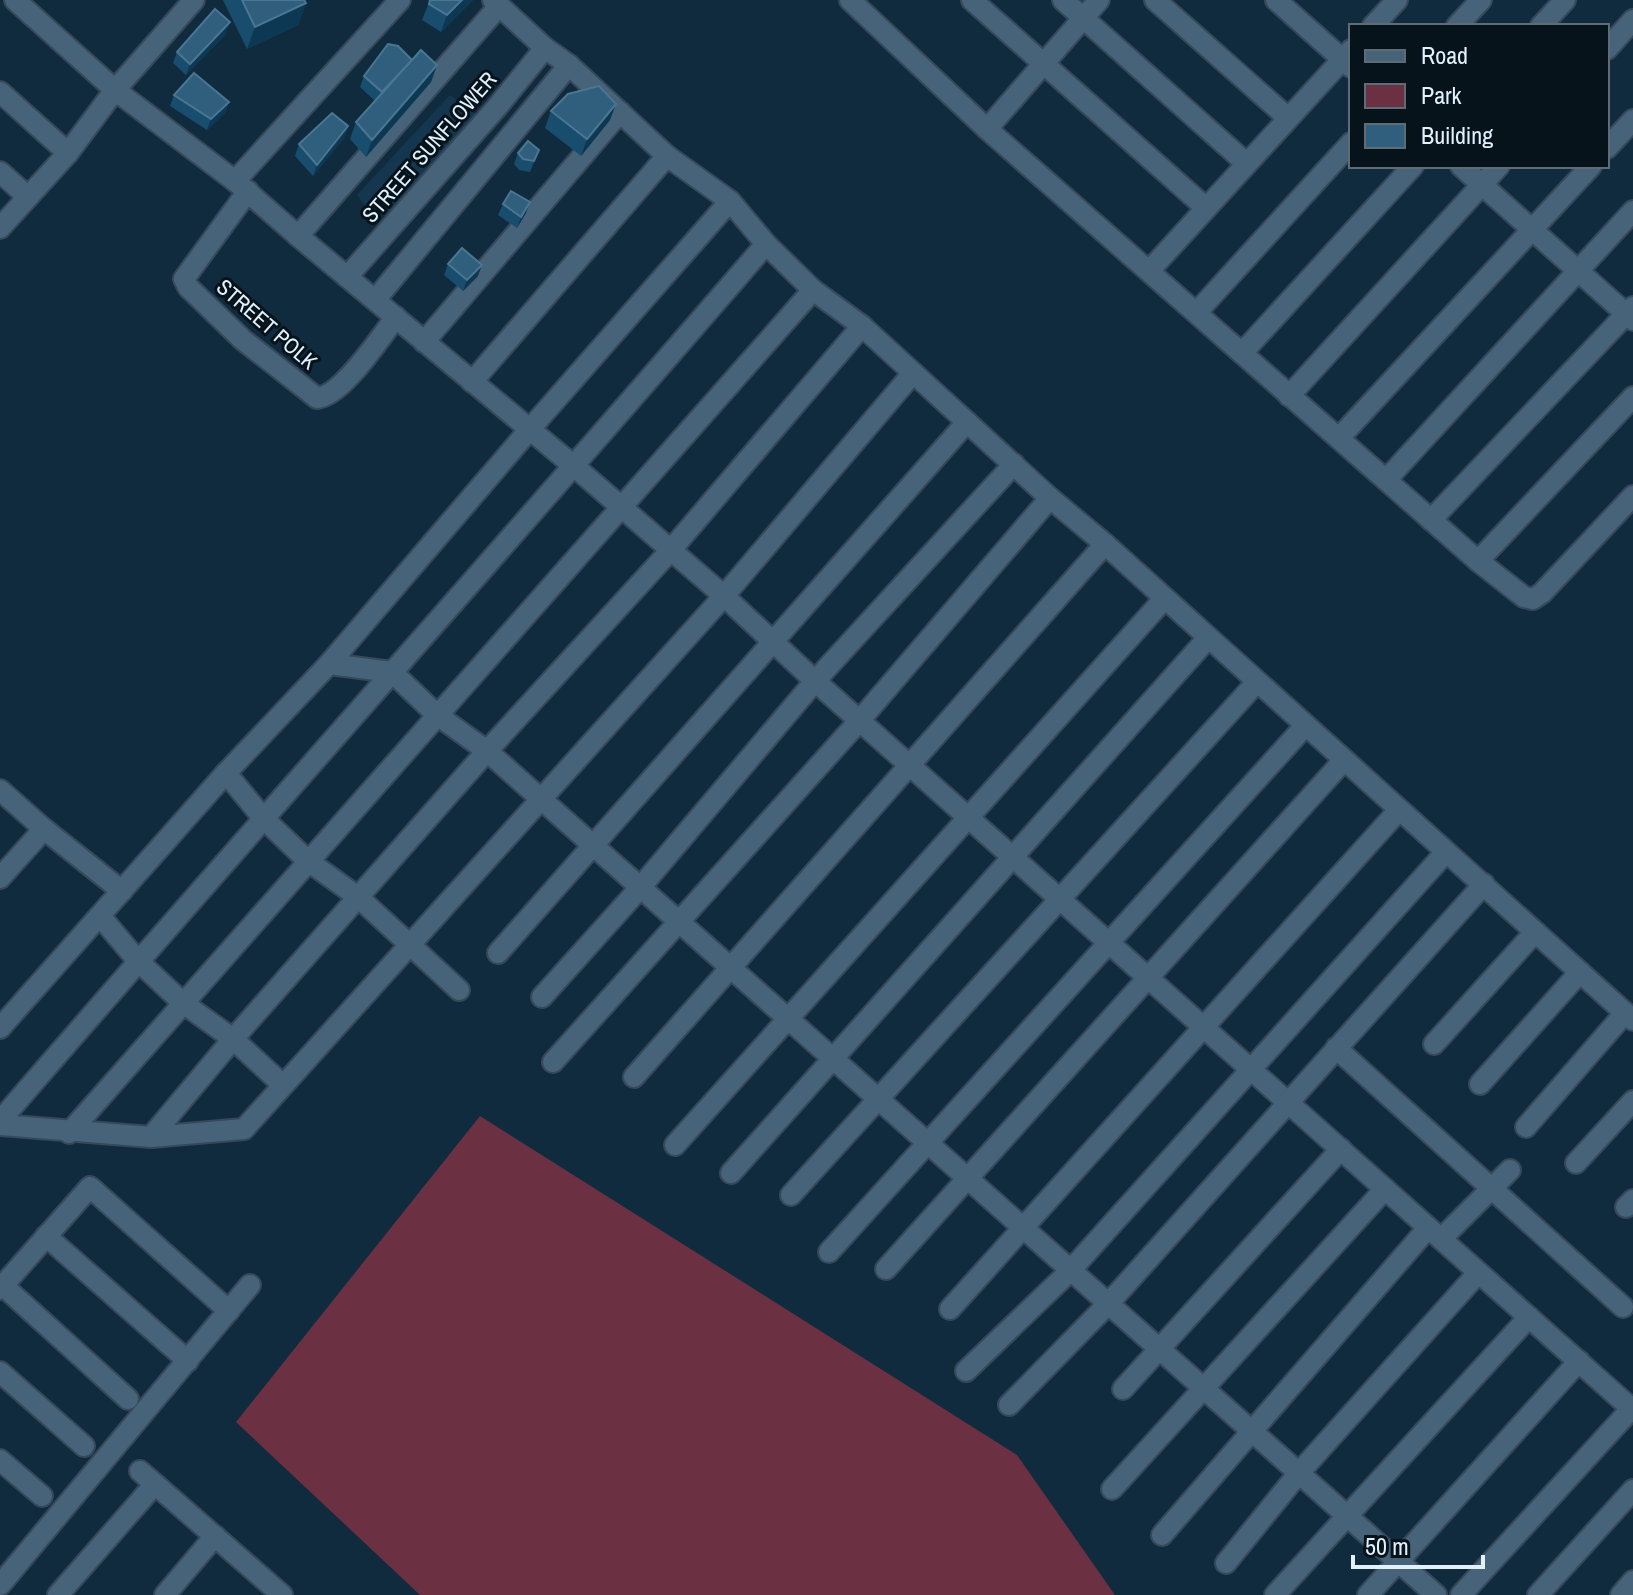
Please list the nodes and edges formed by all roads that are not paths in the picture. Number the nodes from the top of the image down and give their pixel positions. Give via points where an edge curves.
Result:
1 (15, 0) edge
2 (194, 0) edge
3 (400, 0) edge
4 (850, 0) edge
5 (972, 0) edge
6 (1063, 0) edge
7 (1099, 0) edge
8 (1155, 0) edge
9 (1276, 0) edge
10 (1397, 0) edge
11 (1481, 0) edge
12 (1565, 0) edge
13 (496, 3) edge
14 (1083, 18) junction
15 (1633, 20) edge
16 (1375, 24) edge
17 (1459, 24) edge
18 (1543, 24) edge
19 (1609, 47) edge
20 (545, 48) junction
21 (1348, 58) edge
22 (1043, 64) junction
23 (569, 65) junction
24 (115, 90) junction
25 (0, 92) edge
26 (620, 112) junction
27 (1287, 117) junction
28 (1633, 120) edge
29 (987, 129) junction
30 (1349, 145) edge
31 (1609, 146) edge
32 (68, 153) junction
33 (667, 156) junction
34 (1246, 163) junction
35 (1411, 168) edge
36 (1463, 168) edge
37 (1497, 168) edge
38 (1589, 168) edge
39 (0, 172) edge
40 (1482, 185) junction
41 (242, 186) junction
42 (28, 197) junction
43 (730, 201) junction
44 (1206, 208) junction
45 (1633, 211) edge
46 (0, 228) edge
47 (1532, 230) junction
48 (298, 236) junction
49 (766, 244) junction
50 (1149, 271) junction
51 (1578, 271) junction
52 (347, 277) junction
53 (813, 290) junction
54 (376, 299) junction
55 (1197, 312) junction
56 (1631, 314) edge
57 (396, 317) junction
58 (862, 326) junction
59 (424, 342) junction
60 (1242, 353) junction
61 (913, 373) junction
62 (472, 382) junction
63 (1289, 396) junction
64 (1633, 397) edge
65 (967, 422) junction
66 (530, 429) junction
67 (1339, 438) junction
68 (1014, 464) junction
69 (575, 467) junction
70 (1386, 480) junction
71 (1633, 496) edge
72 (1050, 498) junction
73 (622, 509) junction
74 (1431, 520) junction
75 (1105, 544) junction
76 (670, 551) junction
77 (1478, 561) junction
78 (724, 596) junction
79 (1164, 599) junction
80 (1208, 638) junction
81 (773, 641) junction
82 (329, 664) junction
83 (392, 672) junction
84 (815, 681) junction
85 (1257, 682) junction
86 (437, 715) junction
87 (860, 720) junction
88 (1305, 726) junction
89 (487, 751) junction
90 (1344, 760) junction
91 (910, 765) junction
92 (226, 773) junction
93 (0, 790) edge
94 (539, 799) junction
95 (1399, 810) junction
96 (263, 818) junction
97 (968, 818) junction
98 (44, 829) junction
99 (592, 847) junction
100 (1446, 852) junction
101 (1012, 857) junction
102 (308, 861) junction
103 (0, 878) edge
104 (1484, 884) junction
105 (639, 889) junction
106 (122, 891) junction
107 (358, 897) junction
108 (1059, 899) junction
109 (100, 916) junction
110 (679, 923) junction
111 (1535, 932) junction
112 (1108, 943) junction
113 (411, 945) junction
114 (498, 953) dead end
115 (138, 961) junction
116 (730, 968) junction
117 (1580, 972) junction
118 (1148, 978) junction
119 (459, 990) dead end
120 (542, 997) dead end
121 (183, 1003) junction
122 (1629, 1016) edge
123 (787, 1020) junction
124 (0, 1028) edge
125 (1203, 1028) junction
126 (233, 1039) junction
127 (1434, 1044) dead end
128 (1336, 1048) junction
129 (832, 1060) junction
130 (553, 1062) dead end
131 (1250, 1069) junction
132 (634, 1077) dead end
133 (1480, 1084) dead end
134 (283, 1085) junction
135 (877, 1100) junction
136 (1633, 1101) edge
137 (1289, 1102) junction
138 (0, 1123) edge
139 (1526, 1127) dead end
140 (69, 1133) junction
141 (151, 1137) junction
142 (927, 1144) junction
143 (675, 1145) dead end
144 (1341, 1149) junction
145 (1576, 1163) dead end
146 (1510, 1170) dead end
147 (731, 1173) dead end
148 (967, 1179) junction
149 (1491, 1187) junction
150 (1385, 1189) junction
151 (791, 1195) dead end
152 (1022, 1229) junction
153 (1435, 1234) junction
154 (46, 1236) junction
155 (829, 1252) dead end
156 (886, 1269) dead end
157 (1070, 1271) junction
158 (1478, 1273) junction
159 (250, 1285) dead end
160 (1, 1286) edge
161 (1109, 1303) junction
162 (1623, 1307) dead end
163 (950, 1309) dead end
164 (229, 1311) junction
165 (1529, 1317) junction
166 (1159, 1349) junction
167 (188, 1361) junction
168 (1579, 1361) junction
169 (966, 1371) dead end
170 (0, 1372) edge
171 (1123, 1389) dead end
172 (1203, 1389) junction
173 (128, 1399) dead end
174 (1009, 1405) dead end
175 (1632, 1409) edge
176 (1250, 1431) junction
177 (84, 1446) dead end
178 (0, 1460) edge
179 (1298, 1474) junction
180 (1112, 1489) dead end
181 (1633, 1490) edge
182 (42, 1496) dead end
183 (1347, 1516) junction
184 (1162, 1535) dead end
185 (215, 1536) junction
186 (1397, 1561) junction
187 (1226, 1563) dead end
188 (1633, 1581) edge
189 (0, 1585) edge
190 (58, 1595) edge
191 (165, 1595) edge
192 (282, 1595) edge
193 (1275, 1595) edge
194 (1368, 1595) edge
195 (1436, 1595) edge
196 (1461, 1595) edge
197 (1538, 1595) edge
198 (1621, 1595) edge

1 - 24 street
2 - 24 street
3 - 41 street
4 - 29 street
5 - 22 street
6 - 14 street
7 - 14 street
8 - 27 street
9 - 21 street
10 - 16 street
11 - 17 street
12 - 18 street
13 - 20 street
13 - 48 street
14 - 22 street
14 - 34 street
15 - 19 street
20 - 23 street
20 - 52 street, STREET SUNFLOWER
21 - 27 street
22 - 29 street
22 - 44 street
23 - 26 street
23 - 54 street
24 - 32 street
24 - 41 street
25 - 32 street
26 - 33 street
26 - 59 street
27 - 34 street
28 - 31 street
29 - 50 street
30 - 55 street
32 - 42 street
33 - 43 street
33 - 62 street
34 - 44 street
35 - 60 street
36 - 40 street
37 - 40 street
38 - 47 street
39 - 42 street
40 - 47 street
40 - 63 street
41 - 48 street
41 - 57 street, STREET POLK via 184,279 243,340 317,398 325,397
42 - 46 street
43 - 49 street
43 - 66 street
44 - 50 street
45 - 51 street
47 - 51 street
47 - 67 street
48 - 52 street
49 - 53 street
49 - 69 street
50 - 55 street
51 - 56 street
51 - 70 street
52 - 54 street
53 - 58 street
53 - 73 street
54 - 57 street
55 - 60 street
56 - 74 street
57 - 59 street
58 - 61 street
58 - 76 street
59 - 62 street
60 - 63 street
61 - 65 street
61 - 78 street
62 - 66 street
63 - 67 street
64 - 77 street
65 - 68 street
65 - 81 street
66 - 69 street
66 - 82 street
67 - 70 street
68 - 72 street
68 - 84 street
69 - 73 street
69 - 83 street
70 - 74 street
71 - 77 street via 1533,599
72 - 75 street
72 - 87 street
73 - 76 street
73 - 86 street
74 - 77 street
75 - 79 street
75 - 91 street
76 - 78 street
76 - 89 street
78 - 81 street
78 - 94 street
79 - 80 street
79 - 97 street
80 - 85 street
80 - 101 street
81 - 84 street
81 - 99 street
82 - 83 street
82 - 92 street
83 - 86 street
83 - 96 street
84 - 87 street
84 - 105 street
85 - 88 street
85 - 108 street
86 - 89 street
86 - 102 street
87 - 91 street
87 - 110 street
88 - 90 street
88 - 112 street
89 - 94 street
89 - 107 street
90 - 95 street
90 - 118 street
91 - 97 street
91 - 116 street
92 - 96 street
92 - 106 street
93 - 98 street
94 - 99 street
94 - 113 street
95 - 100 street
95 - 125 street
96 - 102 street
96 - 115 street
97 - 101 street
97 - 123 street
98 - 103 street
98 - 106 street
99 - 105 street
99 - 114 street
100 - 104 street
100 - 131 street
101 - 108 street
101 - 129 street
102 - 107 street
102 - 121 street
104 - 111 street
104 - 128 street
105 - 110 street
105 - 120 street
106 - 109 street
107 - 113 street
107 - 126 street
108 - 112 street
108 - 135 street
109 - 115 street
109 - 124 street
110 - 116 street
110 - 130 street
111 - 117 street
111 - 127 street
112 - 118 street
112 - 142 street
113 - 119 street
113 - 134 street
115 - 121 street
115 - 138 street
116 - 123 street
116 - 132 street
117 - 122 street
117 - 133 street
118 - 125 street
118 - 148 street
121 - 126 street
121 - 140 street
122 - 139 street
123 - 129 street
123 - 143 street
125 - 131 street
125 - 152 street
126 - 134 street
126 - 141 street
128 - 137 street
128 - 149 street
129 - 135 street
129 - 147 street
131 - 137 street
131 - 157 street
134 - 141 street via 244,1129
135 - 142 street
135 - 151 street
136 - 145 street
137 - 144 street
137 - 161 street
138 - 140 street
140 - 141 street
142 - 148 street
142 - 155 street
144 - 150 street
144 - 166 street
146 - 149 street
148 - 152 street
148 - 156 street
149 - 153 street
149 - 162 street
150 - 153 street
150 - 172 street
152 - 157 street
152 - 163 street
153 - 158 street
153 - 176 street
154 - 160 street
154 - 164 street via 90,1187
154 - 167 street
157 - 161 street
157 - 169 street
158 - 165 street
158 - 179 street
159 - 164 street
160 - 173 street
161 - 166 street
161 - 174 street
164 - 167 street
165 - 168 street
165 - 183 street
166 - 171 street
166 - 172 street
167 - 189 street
168 - 175 street
168 - 186 street
170 - 177 street
172 - 176 street
172 - 180 street
175 - 196 street
176 - 179 street
176 - 184 street
178 - 182 street
179 - 183 street
179 - 187 street
181 - 197 street
183 - 186 street
183 - 193 street
185 - 190 street via 147,1478
185 - 191 street
185 - 192 street
186 - 194 street
186 - 195 street
188 - 198 street

